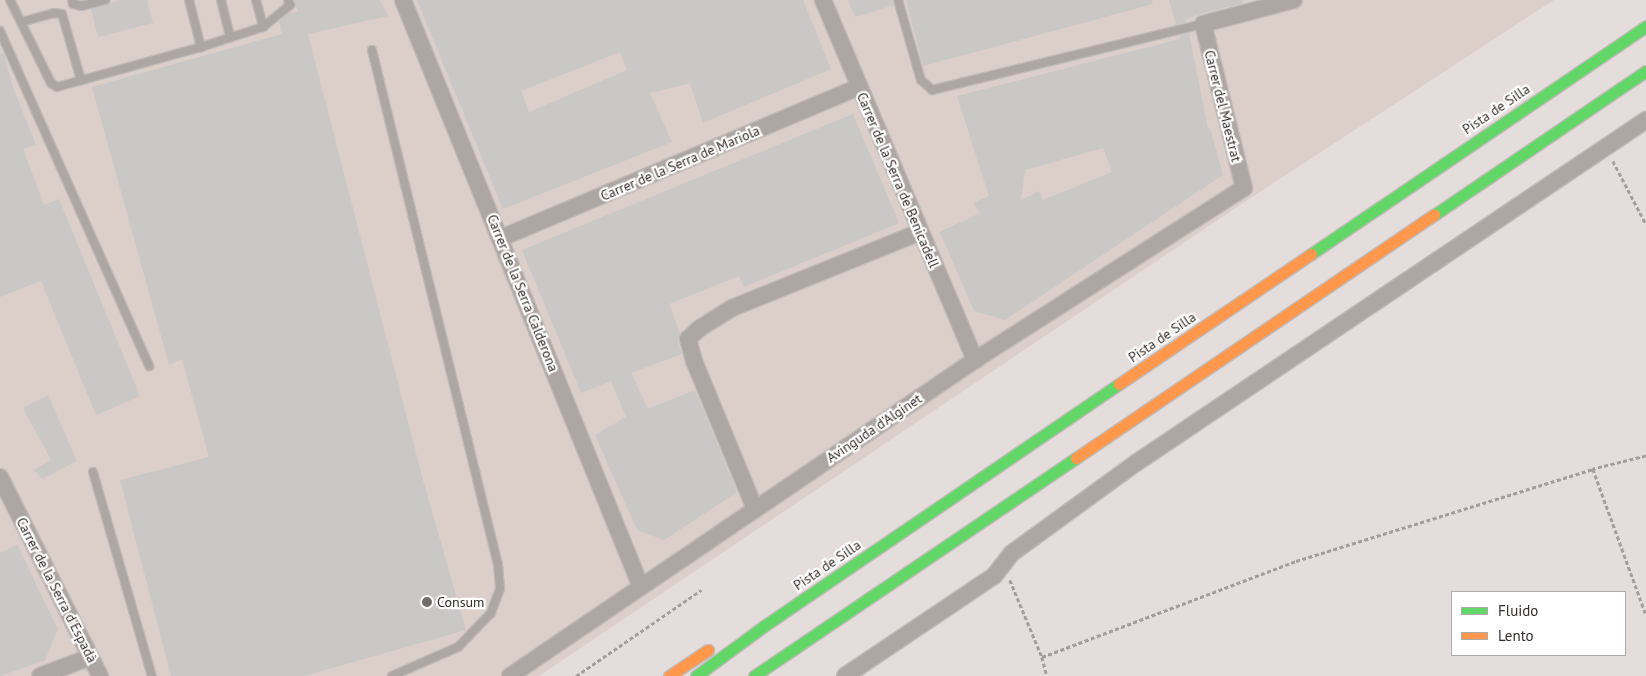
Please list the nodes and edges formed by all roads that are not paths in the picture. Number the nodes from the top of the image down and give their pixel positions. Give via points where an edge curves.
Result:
1 (10, 0) edge
2 (72, 0) edge
3 (105, 0) edge
4 (189, 0) edge
5 (221, 0) edge
6 (256, 0) edge
7 (288, 0) edge
8 (404, 0) edge
9 (823, 0) edge
10 (898, 0) edge
11 (1294, 0) edge
12 (21, 22) junction
13 (1203, 24) junction
14 (1646, 26) edge
15 (263, 27) junction
16 (0, 30) edge
17 (230, 37) junction
18 (201, 47) junction
19 (372, 50) dead end
20 (1646, 70) edge
21 (81, 80) junction
22 (859, 87) junction
23 (1646, 120) edge
24 (1244, 188) joint
25 (920, 232) junction
26 (501, 238) junction
27 (975, 360) junction
28 (149, 366) dead end
29 (93, 472) dead end
30 (0, 477) edge
31 (755, 509) junction
32 (641, 587) junction
33 (764, 626) junction
34 (732, 636) dead end
35 (717, 644) dead end
36 (90, 657) junction
37 (40, 676) edge
38 (100, 676) edge
39 (152, 676) edge
40 (392, 676) edge
41 (510, 676) edge
42 (669, 676) edge
43 (696, 676) edge
44 (754, 676) edge
45 (845, 676) edge

1 - 12 lane
2 - 3 lane via 73,4 81,6
4 - 18 lane
5 - 17 lane
6 - 15 lane
7 - 15 lane via 290,5
8 - 26 street, Carrer de la Serra Calderona
9 - 22 street, Carrer de la Serra de Benicadell
10 - 13 lane via 921,80 932,90
11 - 13 street
12 - 21 lane via 51,83 57,87
12 - 21 lane via 54,13 62,14
13 - 24 street, Carrer del Maestrat
14 - 33 highway, Pista de Silla
15 - 17 lane
16 - 28 lane
17 - 18 lane
18 - 21 lane
19 - 40 lane via 498,565 500,589 491,613 458,647
20 - 44 highway
22 - 25 street, Carrer de la Serra de Benicadell
22 - 26 street, Carrer de la Serra de Mariola
23 - 45 street via 1136,463 1012,553 994,576
24 - 27 street, Avinguda d'Alginet
25 - 27 street, Carrer de la Serra de Benicadell
25 - 31 street via 732,308 688,339
26 - 32 street, Carrer de la Serra Calderona
27 - 31 street, Avinguda d'Alginet
29 - 39 lane
30 - 36 street, Carrer de la Serra d'Espadà
31 - 32 street, Avinguda d'Alginet
32 - 41 street, Avinguda d'Alginet
33 - 34 highway
33 - 43 highway, Pista de Silla
35 - 42 highway
36 - 37 street
36 - 38 street, Carrer de la Serra d'Espadà

